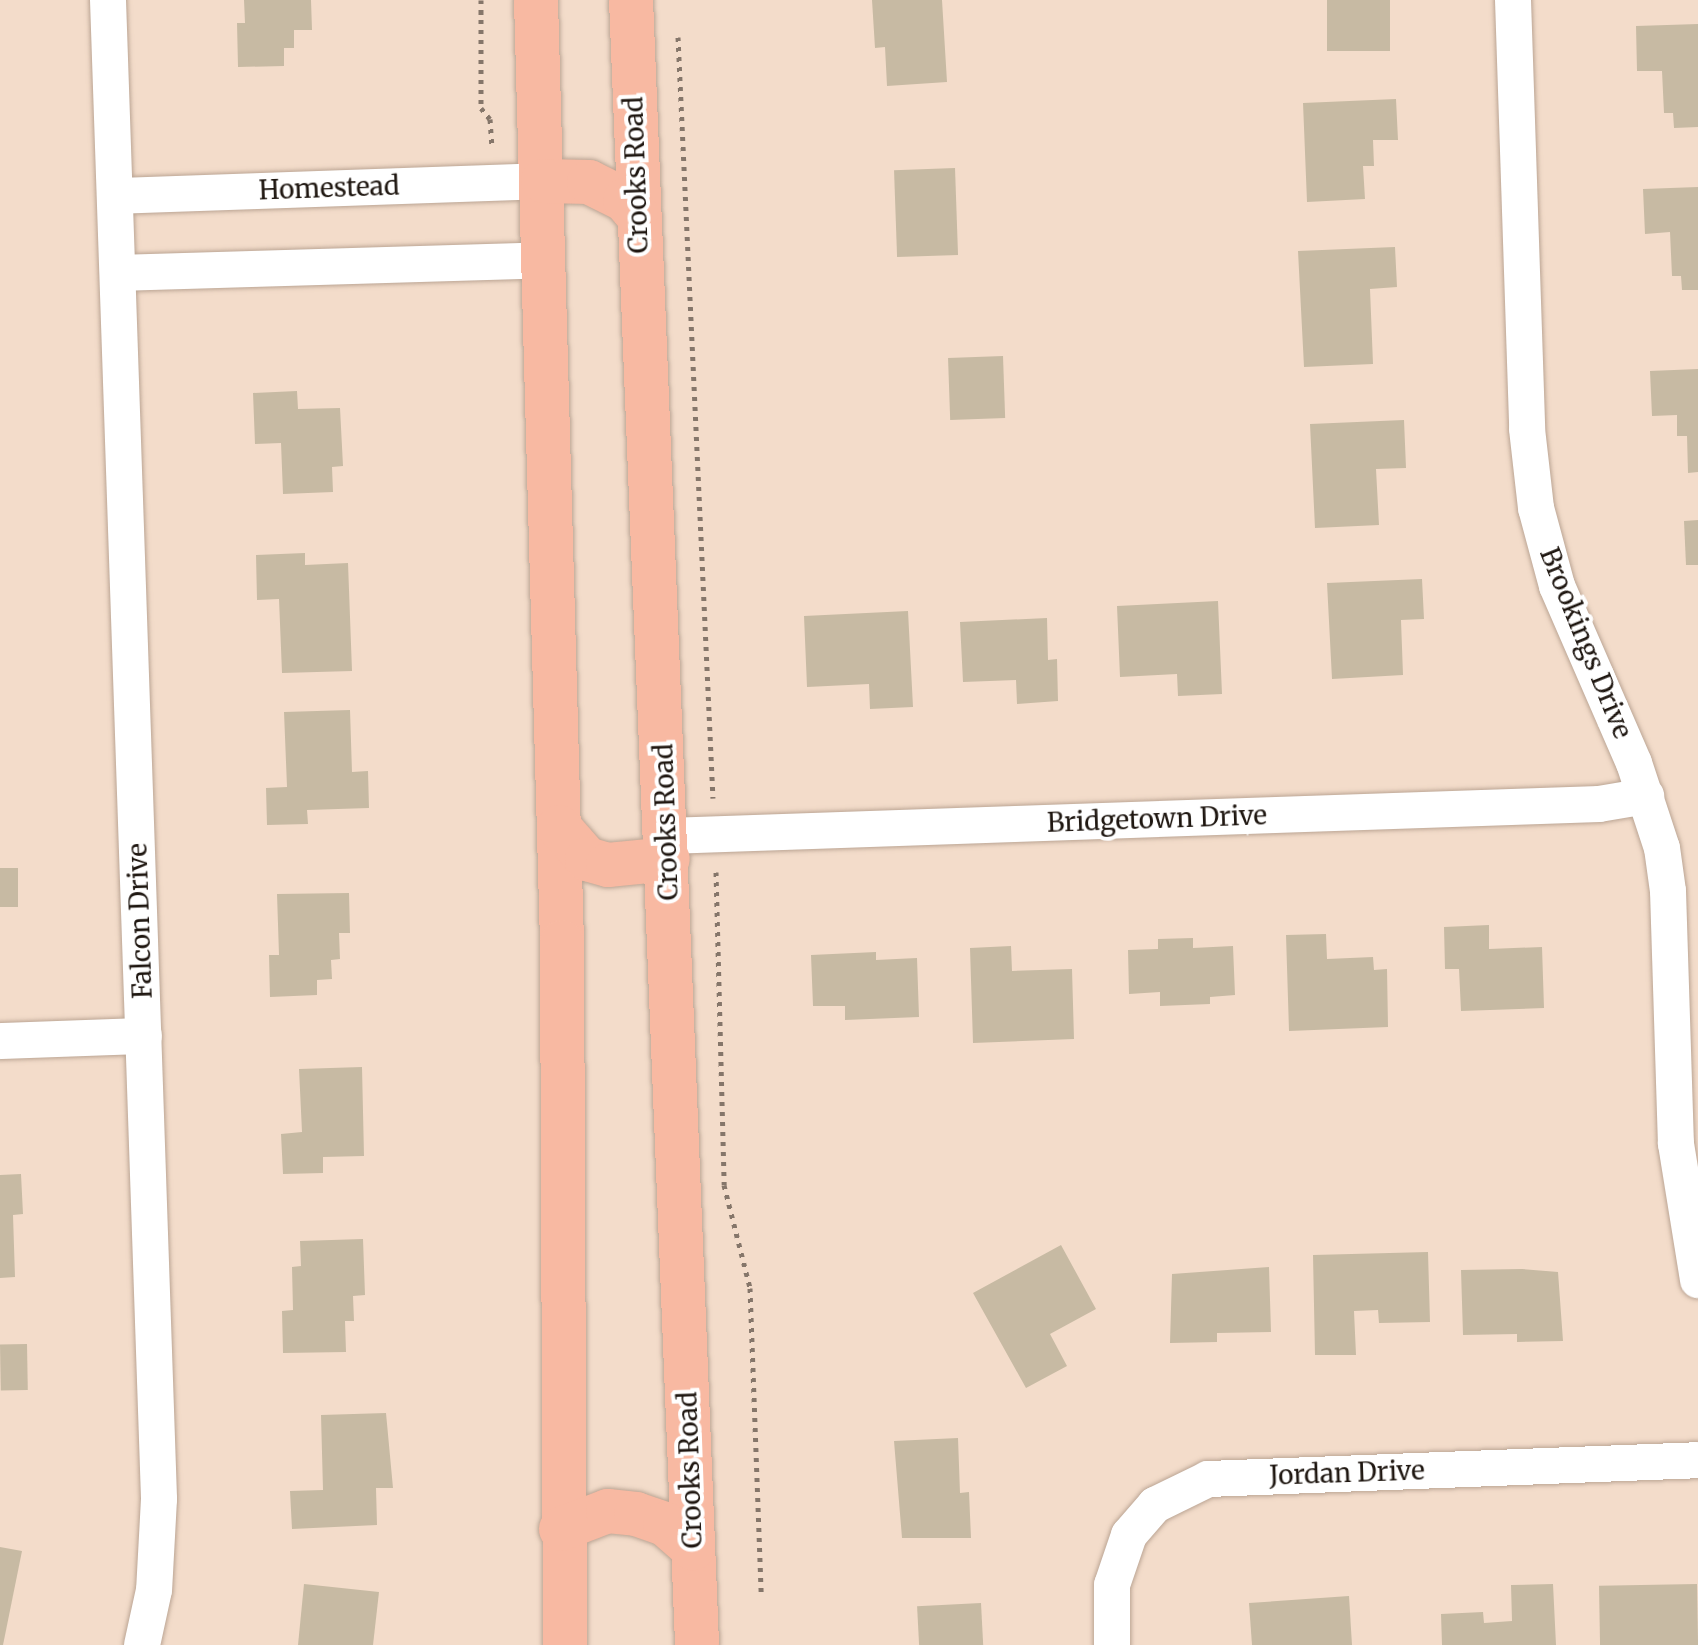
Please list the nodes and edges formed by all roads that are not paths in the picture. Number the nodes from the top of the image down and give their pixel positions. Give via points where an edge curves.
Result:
1 (108, 0) edge
2 (536, 0) edge
3 (631, 0) edge
4 (1513, 0) edge
5 (543, 181) junction
6 (116, 196) junction
7 (636, 213) junction
8 (545, 260) junction
9 (118, 273) junction
10 (1646, 796) junction
11 (559, 827) junction
12 (667, 848) junction
13 (144, 1036) junction
14 (0, 1041) edge
15 (1698, 1280) edge
16 (1698, 1460) edge
17 (561, 1529) junction
18 (693, 1548) junction
19 (142, 1645) edge
20 (565, 1645) edge
21 (697, 1645) edge
22 (1112, 1645) edge

1 - 6 street, Falcon Drive
2 - 5 main road
3 - 7 main road, Crooks Road
4 - 10 street, Brookings Drive via 1527,429 1536,508 1557,586
5 - 6 street, Homestead
5 - 7 main road via 589,182 625,200
5 - 8 main road
6 - 9 street, Falcon Drive
7 - 12 main road, Crooks Road
8 - 9 street
8 - 11 main road
9 - 13 street, Falcon Drive
10 - 12 street, Bridgetown Drive via 1599,804
10 - 15 street, Brookings Drive via 1668,891 1676,1144
11 - 12 main road via 587,859 608,865
11 - 17 main road
12 - 18 main road, Crooks Road
13 - 14 street
13 - 19 street, Falcon Drive via 159,1499 154,1590
16 - 22 street, Jordan Drive via 1208,1479 1155,1505 1129,1535 1112,1585
17 - 18 main road via 608,1511 636,1514 665,1524
17 - 20 main road
18 - 21 main road, Crooks Road

